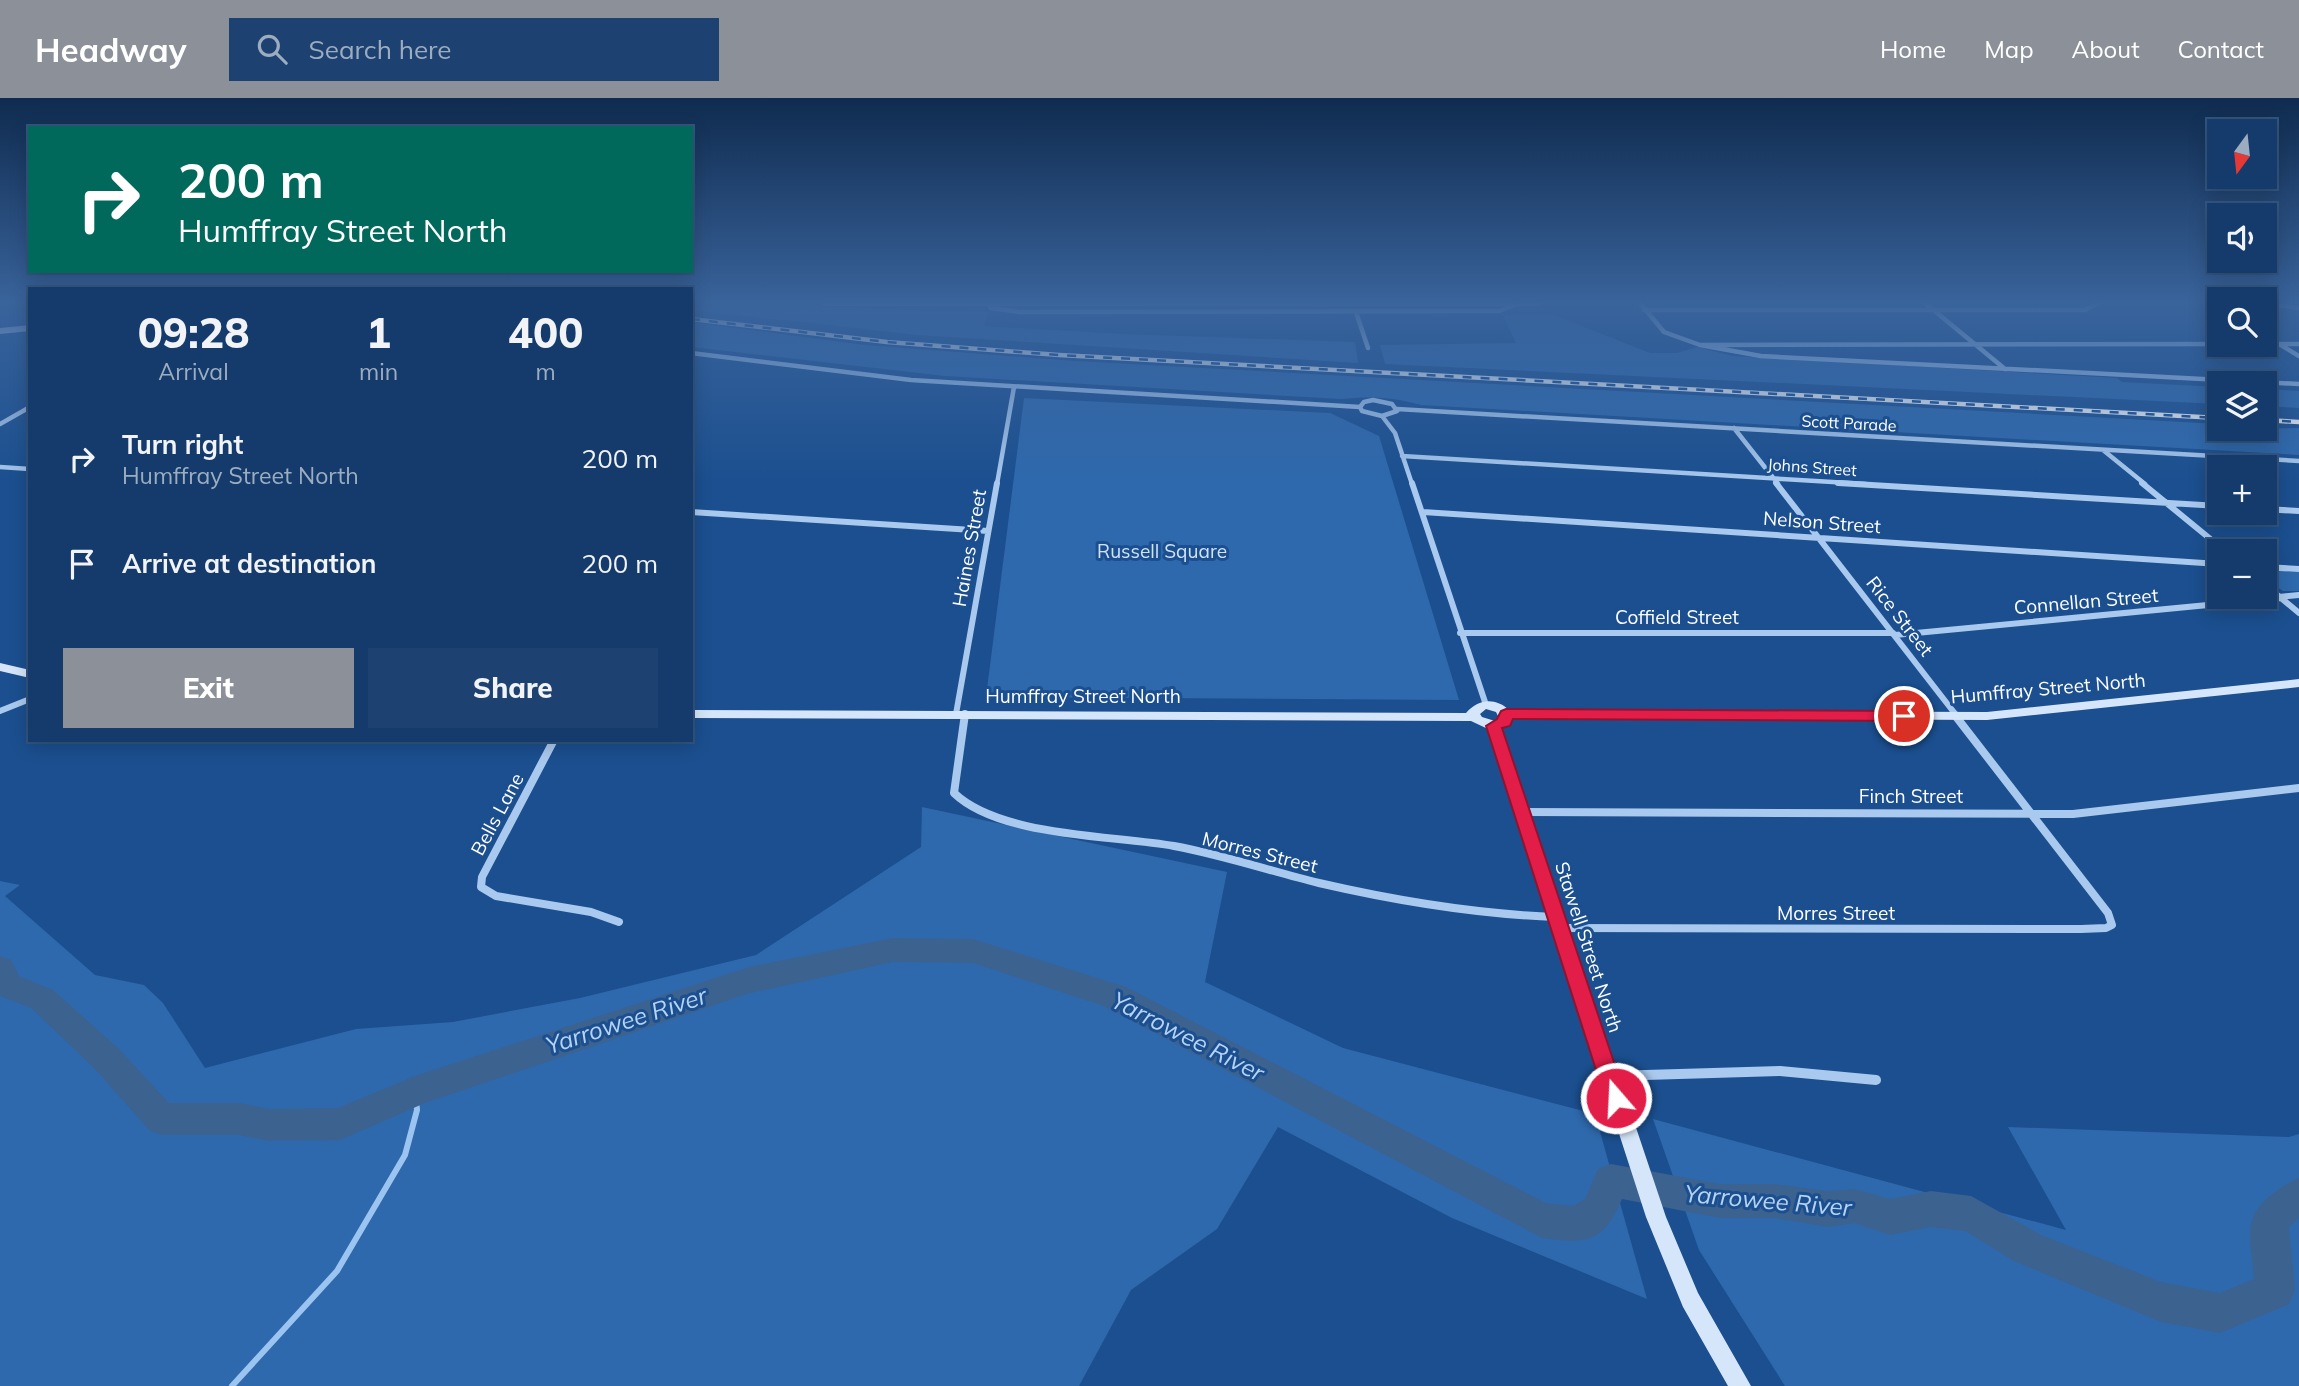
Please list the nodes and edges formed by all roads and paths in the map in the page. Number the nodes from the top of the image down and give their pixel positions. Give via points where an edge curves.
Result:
1 (768, 363) edge
2 (1899, 363) edge
3 (1998, 363) edge
4 (2005, 369) junction
5 (2299, 384) edge
6 (1014, 387) junction
7 (1360, 407) junction
8 (28, 408) edge
9 (1397, 408) junction
10 (1382, 416) junction
11 (0, 424) edge
12 (1734, 428) junction
13 (2103, 450) junction
14 (1402, 456) junction
15 (2299, 461) edge
16 (0, 467) edge
17 (28, 469) edge
18 (1775, 479) junction
19 (2168, 503) junction
20 (2207, 505) edge
21 (2277, 510) edge
22 (2299, 511) edge
23 (693, 512) edge
24 (1423, 512) junction
25 (988, 531) junction
26 (1820, 538) junction
27 (2211, 539) edge
28 (2207, 563) edge
29 (2277, 568) edge
30 (2299, 569) edge
31 (2299, 594) edge
32 (2277, 595) edge
33 (2280, 597) junction
34 (2299, 613) edge
35 (1460, 633) junction
36 (1894, 634) junction
37 (0, 667) edge
38 (28, 674) edge
39 (2299, 683) edge
40 (28, 700) edge
41 (1486, 705) junction
42 (0, 710) edge
43 (693, 714) edge
44 (961, 714) junction
45 (1957, 716) junction
46 (1474, 717) junction
47 (1500, 720) junction
48 (553, 742) edge
49 (2299, 788) edge
50 (961, 802) joint
51 (1521, 811) junction
52 (2032, 813) junction
53 (619, 922) dead end
54 (1558, 923) junction
55 (2112, 926) joint
56 (1608, 1076) junction
57 (1876, 1080) dead end
58 (1740, 1386) edge

1 - 6 street
2 - 4 street
3 - 4 street
4 - 5 street
6 - 7 street
6 - 25 street, Haines Street
7 - 9 street, Scott Parade via 1373,400
7 - 10 street via 1367,414
8 - 11 street
9 - 10 street via 1392,415
9 - 12 street, Scott Parade
10 - 14 street via 1395,433
12 - 13 street, Scott Parade
12 - 18 street, Rice Street
13 - 15 street, Scott Parade
13 - 19 street
14 - 18 street, Johns Street
14 - 24 street
16 - 17 street
18 - 19 street, Johns Street
18 - 26 street, Rice Street
19 - 20 street, Johns Street
19 - 27 street
21 - 22 street
23 - 25 street
24 - 26 street, Nelson Street
24 - 35 street
25 - 44 street, Haines Street
26 - 28 street, Nelson Street
26 - 36 street, Rice Street
29 - 30 street
31 - 33 street, Connellan Street
32 - 33 street
33 - 34 street
33 - 36 street, Connellan Street
35 - 36 street, Coffield Street
35 - 41 street
36 - 45 street, Rice Street
37 - 38 street
39 - 45 street, Humffray Street North
40 - 42 street
41 - 46 street via 1475,710
41 - 47 street via 1499,708
43 - 44 street, Humffray Street North
44 - 46 street, Humffray Street North
44 - 50 street, Haines Street via 954,793
45 - 47 street, Humffray Street North
45 - 52 street, Rice Street
46 - 47 street via 1482,723
47 - 51 street, Stawell Street North
48 - 53 street, Bells Lane via 482,877 481,887 496,896 591,912
49 - 52 street, Finch Street via 2089,814
50 - 54 street, Morres Street via 1030,826 1175,847 1438,907
51 - 52 street, Finch Street
51 - 54 street, Stawell Street North
52 - 55 street, Rice Street via 2108,914
54 - 55 street, Morres Street
54 - 56 street, Stawell Street North
56 - 57 street via 1780,1071
56 - 58 street, Stawell Street North via 1690,1300

